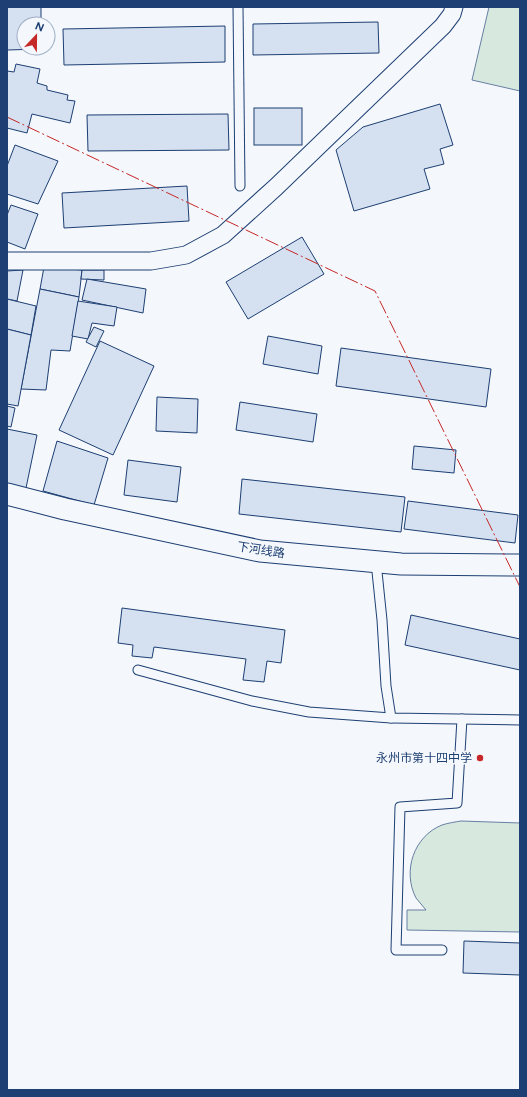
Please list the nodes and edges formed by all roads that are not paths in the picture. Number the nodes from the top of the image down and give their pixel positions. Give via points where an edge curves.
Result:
1 (238, 7) edge
2 (454, 7) edge
3 (240, 186) dead end
4 (7, 261) edge
5 (7, 494) edge
6 (376, 562) junction
7 (520, 565) edge
8 (138, 670) dead end
9 (391, 718) junction
10 (462, 719) junction
11 (520, 720) edge
12 (442, 950) dead end

1 - 3 lane
2 - 4 street via 443,26 276,187 222,234 186,255 151,261
5 - 6 street, 下河线路 via 260,551
6 - 7 street, 下河线路
6 - 9 lane
8 - 9 lane via 309,712
9 - 10 lane
10 - 11 lane
10 - 12 lane via 457,803 400,807 396,950

